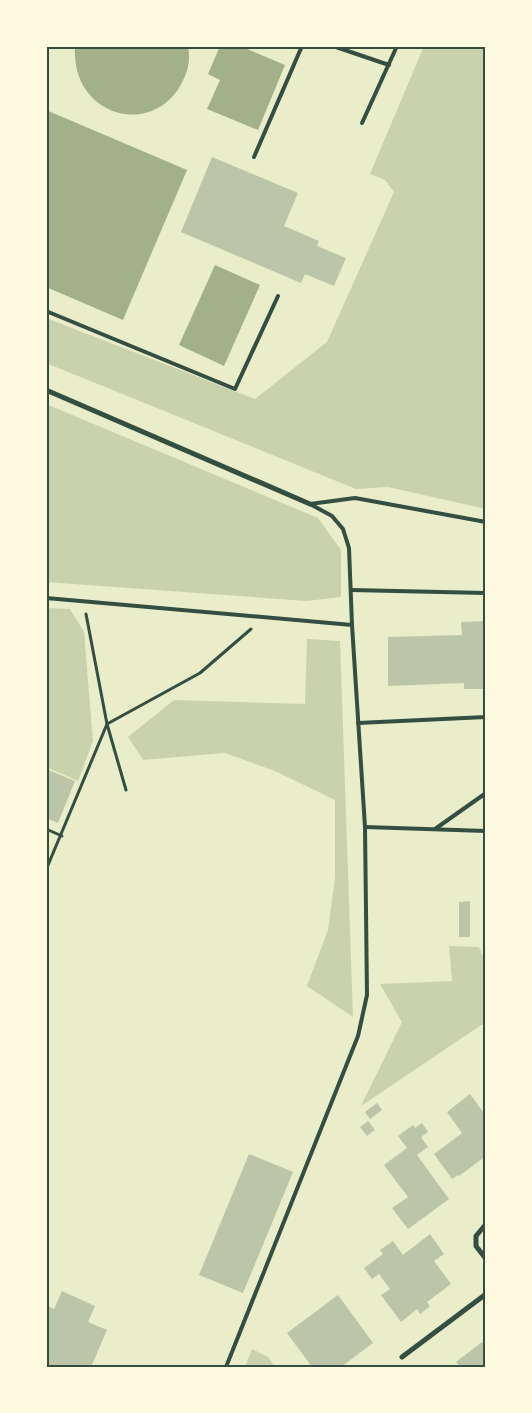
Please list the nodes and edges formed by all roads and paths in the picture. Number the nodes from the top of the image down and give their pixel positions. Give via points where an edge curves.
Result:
1 (302, 46) edge
2 (333, 46) edge
3 (397, 46) edge
4 (389, 65) junction
5 (362, 123) dead end
6 (254, 157) dead end
7 (278, 296) dead end
8 (46, 311) edge
9 (46, 390) edge
10 (310, 504) junction
11 (486, 522) edge
12 (351, 590) junction
13 (486, 593) edge
14 (46, 598) edge
15 (84, 601) junction
16 (264, 618) junction
17 (352, 626) junction
18 (486, 717) edge
19 (358, 723) junction
20 (107, 724) junction
21 (126, 790) dead end
22 (486, 793) edge
23 (365, 828) junction
24 (46, 829) edge
25 (435, 830) junction
26 (486, 831) edge
27 (62, 836) junction
28 (46, 870) edge
29 (486, 1224) edge
30 (486, 1259) edge
31 (486, 1294) edge
32 (402, 1357) dead end
33 (226, 1367) edge

1 - 6 lane
2 - 4 lane
3 - 4 lane
4 - 5 lane
7 - 8 lane via 235,389
9 - 10 street
10 - 11 lane via 355,498
10 - 12 lane via 332,516 343,530 350,548
12 - 13 lane
12 - 17 lane
14 - 15 lane
15 - 16 lane
15 - 20 path
16 - 17 lane
16 - 20 path via 200,673
17 - 19 lane
18 - 19 lane
19 - 23 lane
20 - 21 path
20 - 27 path
22 - 25 lane
23 - 25 lane
23 - 33 lane via 367,995 358,1036
24 - 27 path
25 - 26 lane
27 - 28 path
29 - 30 street via 476,1236 476,1246
31 - 32 street

